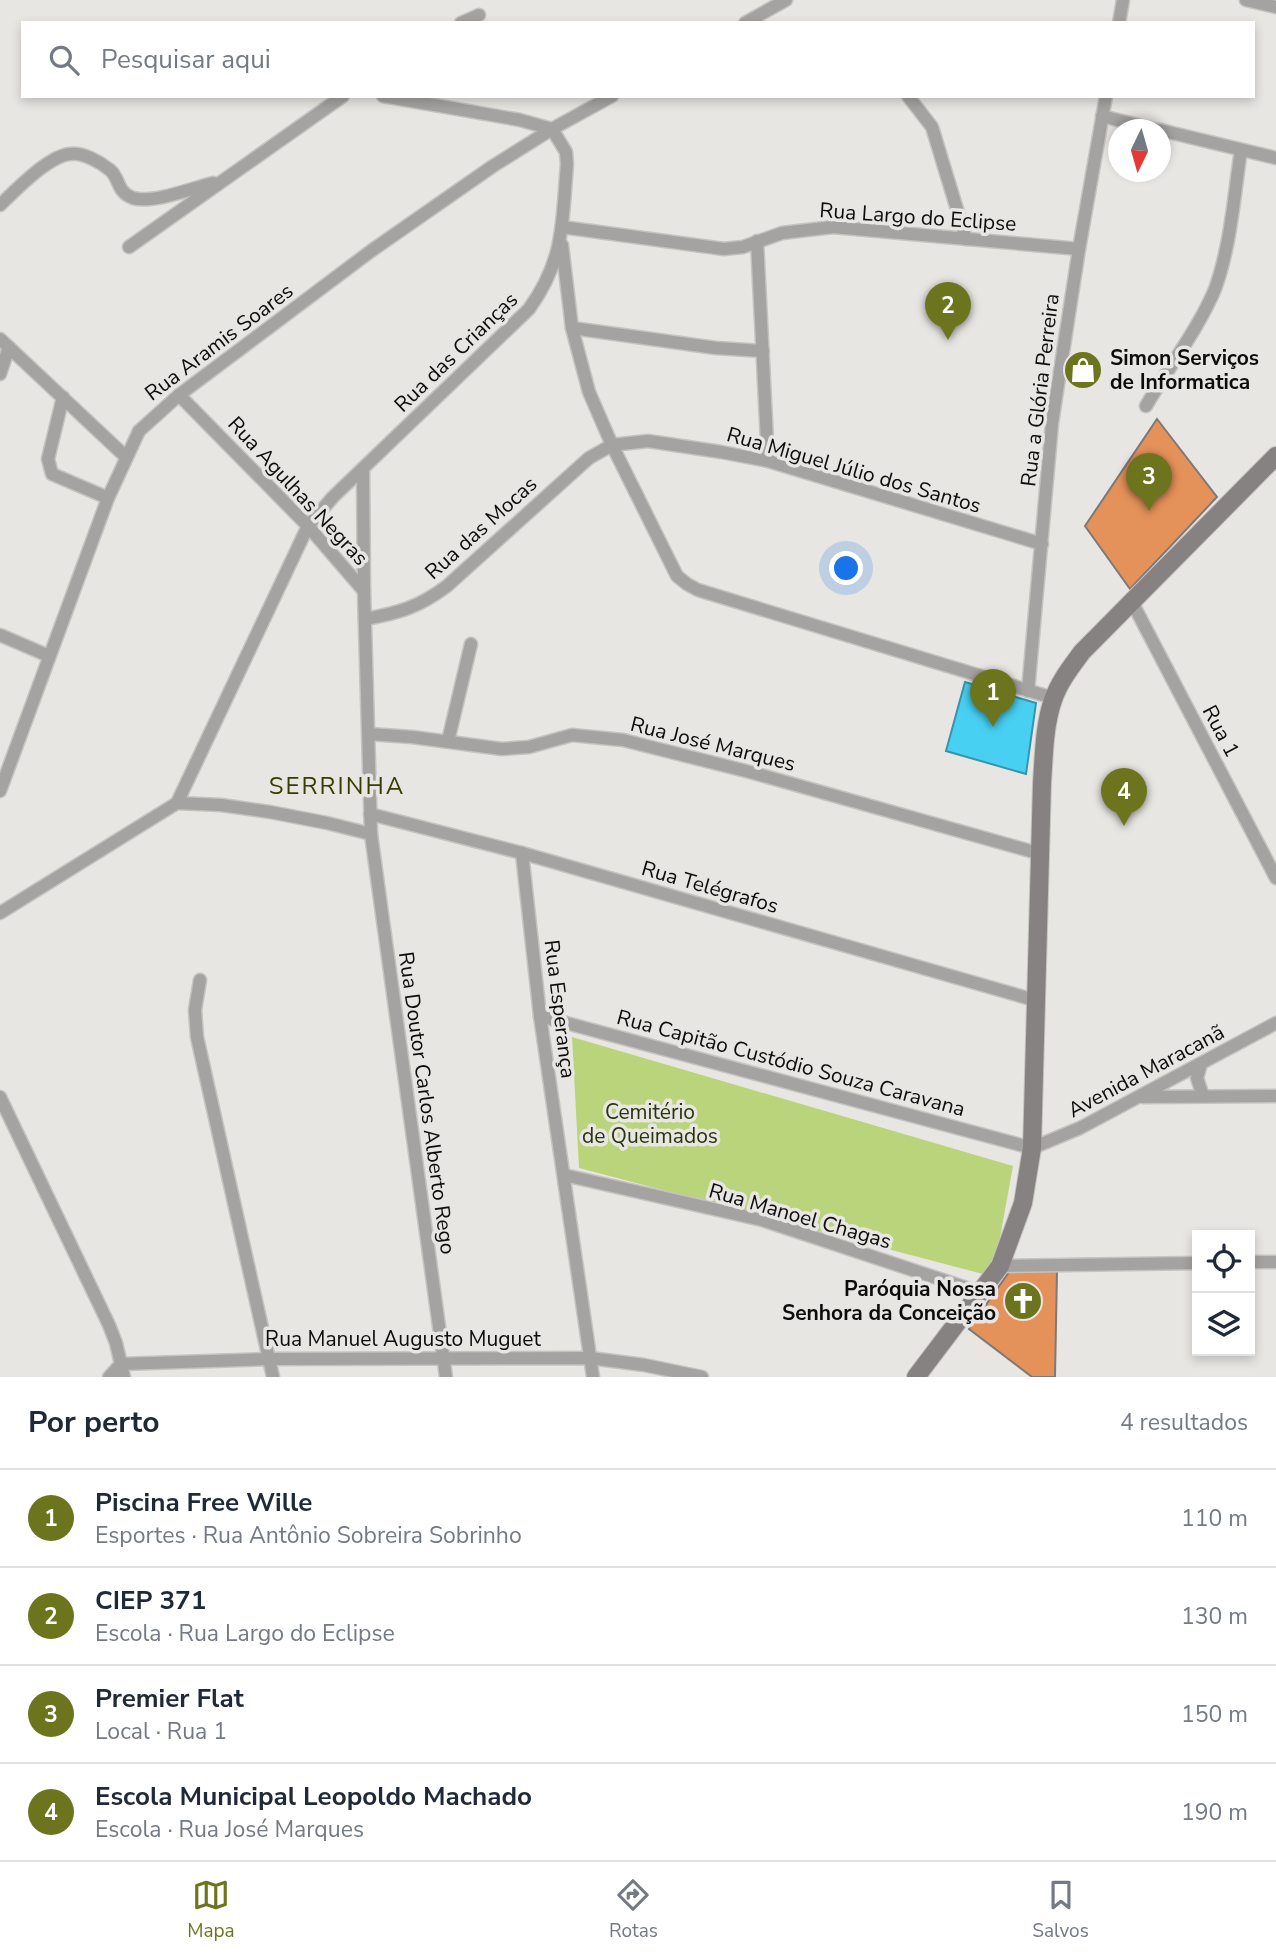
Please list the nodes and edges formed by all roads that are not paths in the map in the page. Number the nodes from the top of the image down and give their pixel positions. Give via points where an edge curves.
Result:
1 (786, 0) edge
2 (1123, 0) edge
3 (1246, 0) edge
4 (1276, 7) edge
5 (480, 15) dead end
6 (466, 21) edge
7 (749, 21) edge
8 (1119, 21) edge
9 (340, 98) edge
10 (394, 98) edge
11 (607, 98) edge
12 (910, 98) edge
13 (1106, 98) edge
14 (1102, 116) junction
15 (1114, 119) edge
16 (552, 129) junction
17 (1171, 133) edge
18 (1241, 150) junction
19 (1276, 158) edge
20 (220, 181) junction
21 (0, 205) edge
22 (562, 227) junction
23 (966, 239) junction
24 (561, 241) junction
25 (757, 241) junction
26 (130, 247) dead end
27 (1079, 249) junction
28 (572, 328) junction
29 (5, 343) edge
30 (762, 351) junction
31 (0, 374) edge
32 (179, 395) junction
33 (63, 397) junction
34 (1146, 406) dead end
35 (612, 445) junction
36 (1276, 456) edge
37 (125, 457) junction
38 (768, 461) junction
39 (363, 470) junction
40 (108, 498) junction
41 (308, 526) junction
42 (1042, 544) junction
43 (364, 590) junction
44 (1132, 602) junction
45 (365, 619) junction
46 (0, 635) edge
47 (471, 645) dead end
48 (50, 656) junction
49 (1028, 691) junction
50 (1053, 698) junction
51 (369, 734) junction
52 (448, 741) junction
53 (0, 791) edge
54 (177, 803) junction
55 (370, 814) junction
56 (371, 834) junction
57 (522, 853) junction
58 (1041, 854) junction
59 (1276, 878) edge
60 (0, 913) edge
61 (200, 980) dead end
62 (1038, 1001) junction
63 (540, 1016) junction
64 (1276, 1023) edge
65 (1201, 1064) junction
66 (1203, 1096) junction
67 (1276, 1096) edge
68 (0, 1097) edge
69 (1140, 1097) junction
70 (1032, 1149) junction
71 (564, 1175) junction
72 (1255, 1262) edge
73 (1276, 1262) edge
74 (1192, 1263) edge
75 (1000, 1266) junction
76 (982, 1293) junction
77 (442, 1357) junction
78 (590, 1358) junction
79 (270, 1359) junction
80 (123, 1371) edge
81 (109, 1377) edge
82 (273, 1377) edge
83 (446, 1377) edge
84 (593, 1377) edge
85 (702, 1377) edge
86 (916, 1377) edge

1 - 7 street
2 - 8 street
3 - 4 street
5 - 6 street
9 - 20 street
10 - 16 street
11 - 16 street, Rua Aramis Soares
12 - 23 street via 932,127
13 - 14 street, Rua a Glória Perreira
14 - 15 street
14 - 27 street, Rua a Glória Perreira
16 - 22 street, Rua das Crianças via 566,152
16 - 32 street, Rua Aramis Soares via 371,251
17 - 18 street
18 - 19 street
18 - 34 street via 1224,257 1214,290
20 - 21 street via 139,199 120,189 113,171 85,156 70,154 55,159
20 - 26 street
22 - 24 street, Rua das Crianças
22 - 25 street, Rua Largo do Eclipse via 724,249
23 - 25 street, Rua Largo do Eclipse via 815,227
23 - 27 street, Rua Largo do Eclipse
24 - 28 street
24 - 39 street, Rua das Crianças via 549,278 529,309
25 - 30 street
27 - 42 street, Rua a Glória Perreira via 1052,423
28 - 30 street
28 - 35 street via 589,391
29 - 31 street
29 - 33 street
30 - 38 street
32 - 37 street, Rua Aramis Soares via 139,431
32 - 41 street, Rua Agulhas Negras
33 - 37 street
33 - 40 street via 48,459 50,470
35 - 38 street, Rua Miguel Júlio dos Santos via 673,443
35 - 45 street, Rua das Mocas via 568,475 430,599 399,613
35 - 49 street via 677,576 687,584
36 - 44 main road
37 - 40 street, Rua Aramis Soares
38 - 42 street, Rua Miguel Júlio dos Santos
39 - 41 street, Rua das Crianças
39 - 43 street
40 - 48 street, Rua Aramis Soares
41 - 43 street, Rua Agulhas Negras
41 - 54 street
42 - 49 street, Rua a Glória Perreira
43 - 45 street, Rua Agulhas Negras
44 - 50 main road via 1082,652
44 - 59 street, Rua 1
45 - 51 street, Rua Agulhas Negras
46 - 48 street
47 - 52 street
48 - 53 street, Rua Aramis Soares
49 - 50 street
50 - 58 main road via 1047,727
51 - 52 street, Rua José Marques
51 - 55 street, Rua Agulhas Negras
52 - 58 street, Rua José Marques via 517,749 572,735 623,740
54 - 56 street via 270,812
54 - 60 street
55 - 56 street, Rua Agulhas Negras
55 - 57 street, Rua Telégrafos
56 - 77 street, Rua Doutor Carlos Alberto Rego
57 - 62 street, Rua Telégrafos
57 - 63 street, Rua Esperança
58 - 62 main road
61 - 79 street via 197,1037
62 - 70 main road
63 - 70 street, Rua Capitão Custódio Souza Caravana
63 - 71 street, Rua Esperança
64 - 65 street, Avenida Maracanã
65 - 66 street via 1198,1079
65 - 69 street, Avenida Maracanã
66 - 67 street
66 - 69 street
68 - 80 street via 109,1325
69 - 70 street, Avenida Maracanã
70 - 75 main road via 1023,1203
71 - 76 street, Rua Manoel Chagas via 762,1220
71 - 78 street, Rua Esperança
72 - 73 street
74 - 75 street
75 - 76 main road
76 - 86 main road
77 - 78 street, Rua Manuel Augusto Muguet
77 - 79 street, Rua Manuel Augusto Muguet
77 - 83 street, Rua Doutor Carlos Alberto Rego
78 - 84 street, Rua Esperança
78 - 85 street, Rua Manuel Augusto Muguet
79 - 80 street, Rua Manuel Augusto Muguet
79 - 82 street
80 - 81 street

